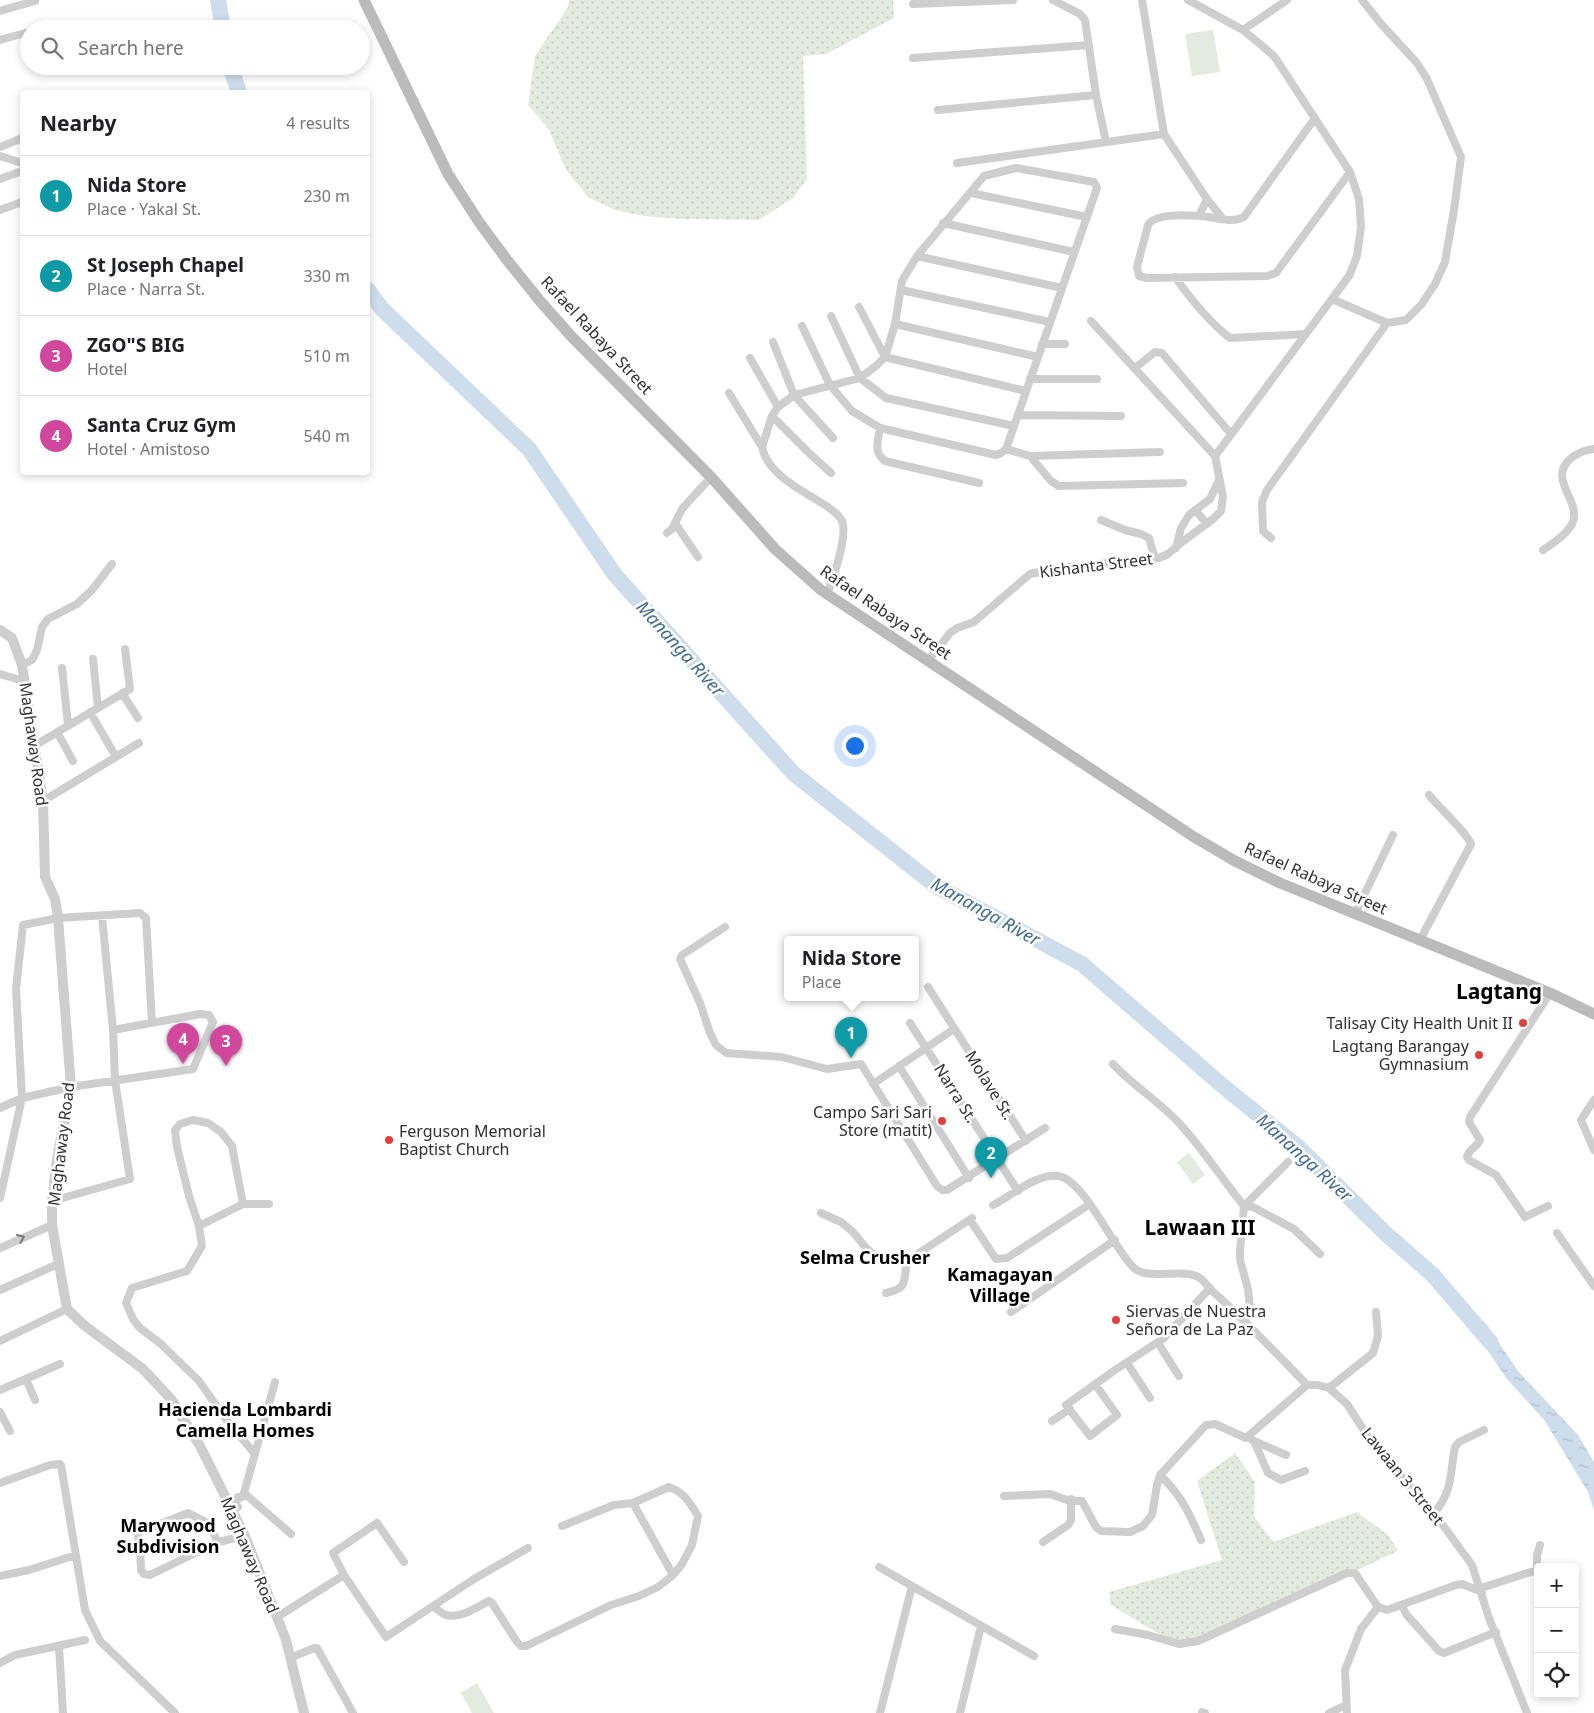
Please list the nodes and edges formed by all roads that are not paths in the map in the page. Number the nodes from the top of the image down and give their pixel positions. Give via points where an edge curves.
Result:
1 (364, 0) edge
2 (1009, 0) edge
3 (1053, 0) edge
4 (1142, 0) edge
5 (1188, 0) edge
6 (1287, 0) edge
7 (1362, 0) edge
8 (36, 1) edge
9 (913, 4) dead end
10 (0, 11) edge
11 (1243, 30) junction
12 (20, 34) edge
13 (0, 40) edge
14 (1089, 45) junction
15 (913, 58) dead end
16 (1096, 95) junction
17 (938, 110) dead end
18 (1315, 118) junction
19 (1164, 134) junction
20 (20, 139) edge
21 (1106, 142) junction
22 (0, 147) edge
23 (0, 156) edge
24 (20, 162) edge
25 (957, 164) dead end
26 (20, 172) edge
27 (1350, 172) junction
28 (0, 179) edge
29 (971, 192) junction
30 (1207, 199) junction
31 (20, 203) edge
32 (0, 210) edge
33 (1200, 216) junction
34 (1087, 217) junction
35 (1223, 219) junction
36 (943, 223) junction
37 (1074, 252) junction
38 (918, 256) junction
39 (1175, 277) junction
40 (1062, 288) junction
41 (901, 290) junction
42 (1332, 299) junction
43 (859, 307) dead end
44 (831, 316) dead end
45 (1091, 321) dead end
46 (1050, 322) junction
47 (1387, 323) junction
48 (895, 324) junction
49 (802, 326) dead end
50 (1306, 334) junction
51 (773, 342) dead end
52 (1042, 344) junction
53 (1065, 344) dead end
54 (885, 357) junction
55 (1038, 357) junction
56 (750, 358) dead end
57 (1135, 368) junction
58 (860, 378) junction
59 (1030, 379) junction
60 (1097, 379) dead end
61 (830, 385) junction
62 (1026, 391) junction
63 (729, 394) dead end
64 (794, 395) junction
65 (778, 407) junction
66 (1018, 415) junction
67 (772, 416) junction
68 (1121, 416) dead end
69 (1014, 426) junction
70 (880, 428) junction
71 (1231, 434) junction
72 (833, 438) dead end
73 (762, 447) junction
74 (1006, 449) junction
75 (1594, 449) edge
76 (1160, 452) dead end
77 (1030, 456) junction
78 (1215, 456) junction
79 (831, 473) dead end
80 (711, 477) junction
81 (1219, 480) junction
82 (979, 483) dead end
83 (1183, 483) dead end
84 (1192, 513) junction
85 (1101, 520) dead end
86 (675, 524) junction
87 (1203, 526) junction
88 (667, 533) dead end
89 (1270, 538) dead end
90 (1176, 548) junction
91 (1544, 550) dead end
92 (698, 557) dead end
93 (1155, 559) junction
94 (112, 564) dead end
95 (827, 594) junction
96 (0, 630) edge
97 (126, 649) dead end
98 (93, 659) dead end
99 (928, 661) junction
100 (22, 665) junction
101 (62, 668) dead end
102 (0, 674) edge
103 (25, 684) junction
104 (122, 693) junction
105 (98, 708) junction
106 (90, 712) junction
107 (138, 718) dead end
108 (68, 725) junction
109 (57, 732) junction
110 (139, 743) dead end
111 (34, 746) junction
112 (116, 757) junction
113 (73, 761) dead end
114 (1429, 794) dead end
115 (43, 801) junction
116 (1393, 835) dead end
117 (1355, 914) junction
118 (102, 916) junction
119 (58, 918) junction
120 (725, 927) dead end
121 (1420, 940) junction
122 (928, 987) dead end
123 (1550, 993) junction
124 (1594, 1014) edge
125 (152, 1023) junction
126 (910, 1023) dead end
127 (954, 1029) junction
128 (113, 1030) junction
129 (926, 1047) junction
130 (1113, 1064) dead end
131 (899, 1066) junction
132 (115, 1080) junction
133 (873, 1084) junction
134 (70, 1087) junction
135 (22, 1098) junction
136 (1594, 1100) edge
137 (0, 1108) edge
138 (1044, 1128) dead end
139 (1026, 1141) junction
140 (1594, 1150) edge
141 (997, 1159) junction
142 (1288, 1162) dead end
143 (969, 1178) junction
144 (1018, 1190) junction
145 (0, 1198) edge
146 (52, 1201) junction
147 (243, 1204) junction
148 (269, 1204) dead end
149 (1090, 1204) junction
150 (993, 1206) dead end
151 (1244, 1206) junction
152 (1548, 1206) dead end
153 (821, 1213) dead end
154 (52, 1225) junction
155 (199, 1226) junction
156 (1558, 1233) dead end
157 (1114, 1240) junction
158 (0, 1248) edge
159 (1320, 1254) dead end
160 (907, 1261) junction
161 (58, 1264) junction
162 (1594, 1286) edge
163 (1210, 1288) junction
164 (0, 1290) edge
165 (886, 1294) dead end
166 (67, 1309) junction
167 (1010, 1312) dead end
168 (1376, 1312) dead end
169 (1245, 1321) junction
170 (0, 1341) edge
171 (1158, 1343) junction
172 (1127, 1363) junction
173 (60, 1364) dead end
174 (1179, 1376) dead end
175 (26, 1379) junction
176 (275, 1382) dead end
177 (1095, 1384) junction
178 (1307, 1385) junction
179 (1329, 1388) junction
180 (0, 1390) edge
181 (1150, 1398) dead end
182 (36, 1400) dead end
183 (1070, 1410) junction
184 (0, 1412) edge
185 (1052, 1421) dead end
186 (1484, 1430) dead end
187 (10, 1431) dead end
188 (1246, 1438) junction
189 (1254, 1441) junction
190 (255, 1454) junction
191 (1286, 1455) dead end
192 (1305, 1471) dead end
193 (1160, 1475) junction
194 (0, 1483) edge
195 (243, 1495) junction
196 (1004, 1496) dead end
197 (1071, 1500) junction
198 (634, 1503) junction
199 (236, 1511) junction
200 (1434, 1513) junction
201 (562, 1526) dead end
202 (291, 1534) dead end
203 (245, 1536) junction
204 (1201, 1540) dead end
205 (218, 1542) junction
206 (1043, 1542) dead end
207 (1540, 1545) dead end
208 (528, 1548) dead end
209 (76, 1555) junction
210 (404, 1562) dead end
211 (879, 1567) dead end
212 (344, 1575) junction
213 (673, 1575) junction
214 (0, 1576) edge
215 (912, 1586) junction
216 (1481, 1590) junction
217 (1402, 1605) junction
218 (433, 1606) junction
219 (1378, 1607) junction
220 (277, 1617) junction
221 (982, 1626) junction
222 (1115, 1629) dead end
223 (1496, 1632) junction
224 (85, 1640) dead end
225 (59, 1646) junction
226 (1034, 1656) dead end
227 (290, 1658) junction
228 (0, 1663) edge
229 (1346, 1709) edge
230 (63, 1713) edge
231 (175, 1713) edge
232 (304, 1713) edge
233 (353, 1713) edge
234 (880, 1713) edge
235 (960, 1713) edge
236 (1329, 1713) edge
237 (1526, 1713) edge

1 - 80 main road, Rafael Rabaya Street via 448,174 479,222 571,336
2 - 9 street
3 - 14 street via 1085,20
4 - 19 street
5 - 11 street
6 - 11 street
7 - 47 street via 1427,79 1461,157 1445,262 1421,305 1406,320
8 - 10 street
11 - 18 street via 1274,56
12 - 13 street
14 - 15 street
14 - 16 street
16 - 17 street
16 - 21 street
18 - 27 street
18 - 35 street via 1244,216
19 - 21 street
19 - 30 street
20 - 22 street
21 - 25 street
23 - 24 street
26 - 28 street
27 - 39 street via 1276,273 1267,276
27 - 42 street via 1359,199 1361,227 1357,256 1349,276
29 - 34 street
29 - 34 street via 984,176 1016,168 1094,182 1097,188
29 - 36 street
30 - 33 street
30 - 35 street
31 - 32 street
33 - 35 street
33 - 39 street via 1159,217 1148,225 1137,267 1139,276
34 - 37 street
36 - 37 street
36 - 38 street
37 - 40 street
38 - 40 street
38 - 41 street via 902,282
39 - 50 street via 1231,342
40 - 46 street
41 - 46 street
41 - 48 street
42 - 47 street
42 - 50 street
43 - 54 street
44 - 58 street
45 - 57 street
46 - 52 street
47 - 89 street via 1267,490 1262,502 1263,531
48 - 54 street
48 - 55 street
49 - 61 street
50 - 71 street
51 - 64 street
52 - 53 street
52 - 55 street
54 - 58 street
54 - 62 street
55 - 59 street
56 - 65 street
57 - 71 street via 1155,352 1162,353
57 - 78 street
58 - 61 street
58 - 69 street via 886,398
59 - 60 street
59 - 62 street
61 - 64 street
61 - 70 street via 852,411
62 - 66 street
63 - 73 street
64 - 65 street
64 - 72 street
65 - 67 street
66 - 68 street
66 - 69 street
67 - 73 street
67 - 79 street
69 - 74 street
70 - 74 street via 996,455
70 - 82 street via 877,451 885,461
71 - 78 street
73 - 95 street via 770,466 843,522 838,560
74 - 77 street
75 - 91 street via 1576,454 1563,466 1561,475 1573,513 1572,523
76 - 77 street
77 - 83 street via 1059,486
78 - 81 street
80 - 86 street via 682,509
80 - 95 main road, Rafael Rabaya Street via 775,548
81 - 84 street via 1214,494
81 - 87 street, Kishanta Street via 1223,498 1221,511
84 - 87 street
84 - 90 street, Kishanta Street via 1181,528
85 - 93 street via 1149,538
86 - 88 street
86 - 92 street
87 - 90 street, Kishanta Street
90 - 93 street, Kishanta Street
93 - 99 street, Kishanta Street via 1030,574 974,622 950,633
94 - 100 street via 77,604 48,619 42,627 32,660
95 - 99 main road, Rafael Rabaya Street
96 - 100 street, Maghaway Road via 12,638
97 - 104 street via 130,689
98 - 105 street
99 - 117 main road, Rafael Rabaya Street via 1194,837 1280,883
100 - 103 street, Maghaway Road
101 - 108 street
102 - 103 street
103 - 111 street, Maghaway Road
104 - 105 street
104 - 107 street
105 - 106 street
106 - 108 street
106 - 112 street
108 - 109 street
109 - 111 street
109 - 113 street
110 - 112 street
111 - 115 street, Maghaway Road
112 - 115 street
114 - 121 street via 1471,844
115 - 119 street, Maghaway Road via 45,877 55,899
116 - 117 street
117 - 121 main road, Rafael Rabaya Street
118 - 119 street
118 - 125 street via 140,913 146,918
118 - 128 street
119 - 134 street, Maghaway Road
119 - 135 street via 27,923 22,928 16,989
120 - 133 street via 682,955 680,960 716,1045 726,1053 782,1057 827,1069 861,1064
121 - 123 main road, Rafael Rabaya Street
122 - 127 street, Molave St.
123 - 124 main road, Rafael Rabaya Street
123 - 152 street via 1470,1116 1469,1122 1480,1140 1467,1157 1496,1175 1525,1216
125 - 128 street
125 - 132 street via 200,1014 209,1015 213,1022 193,1069
126 - 129 street, Narra St.
127 - 129 street
127 - 139 street, Molave St.
128 - 132 street
129 - 131 street
129 - 141 street, Narra St.
130 - 151 street via 1179,1123
131 - 133 street
131 - 143 street
132 - 134 street
132 - 146 street via 130,1179
133 - 143 street via 937,1186 947,1190
134 - 135 street
134 - 146 street, Maghaway Road
135 - 137 street
135 - 145 street
136 - 140 street via 1582,1118
138 - 139 street
139 - 141 street
141 - 143 street
141 - 144 street, Narra St.
142 - 151 street
144 - 149 street via 1044,1176 1057,1176 1072,1183
144 - 150 street
146 - 154 street, Maghaway Road
147 - 148 street
147 - 155 street
147 - 155 street via 232,1146 221,1132 208,1123 193,1120 180,1124 175,1130 177,1147
149 - 157 street
149 - 160 street via 1007,1258 996,1259 971,1219
151 - 159 street via 1253,1207 1294,1228
151 - 169 street via 1240,1250 1250,1308
153 - 160 street via 841,1222 882,1261
158 -> 154 street
154 - 161 street, Maghaway Road
155 - 190 street via 202,1246 187,1271 132,1288 126,1303 140,1328 199,1381
156 - 162 street
157 - 163 street via 1135,1270 1151,1274 1190,1273 1201,1278
157 - 167 street
160 - 165 street via 904,1285 898,1291
161 - 164 street
161 - 166 street, Maghaway Road
163 - 169 street
163 - 171 street
166 - 170 street
166 - 199 street, Maghaway Road via 143,1369 171,1399
168 - 179 street via 1378,1336 1373,1353
169 - 178 street
171 - 172 street
171 - 174 street
172 - 177 street
172 - 181 street
173 - 175 street
175 - 180 street
175 - 182 street
176 - 190 street
177 - 183 street via 1066,1405
177 - 183 street via 1117,1415 1090,1436
178 - 179 street
178 - 188 street
179 - 200 street, Lawaan 3 Street via 1347,1404 1372,1443
183 - 185 street
184 - 187 street
186 - 200 street via 1455,1446 1447,1494
188 - 189 street
188 - 193 street via 1215,1424 1206,1424
189 - 191 street
189 - 192 street via 1268,1474 1281,1480
190 - 195 street
193 - 197 street via 1152,1515 1144,1526 1130,1532 1100,1531 1082,1501
193 - 204 street via 1184,1502
194 - 209 street via 60,1464
195 - 199 street via 238,1497
195 - 202 street
196 - 197 street via 1050,1494
197 - 206 street via 1072,1520
198 - 201 street via 614,1505
198 - 213 street
198 - 213 street via 669,1486 686,1496 698,1516 692,1545
199 - 203 street, Maghaway Road
200 - 216 street, Lawaan 3 Street via 1472,1565
203 - 205 street
203 - 220 street, Maghaway Road
205 - 205 street via 144,1574 137,1533 188,1513 208,1523
207 - 216 street via 1537,1570
208 - 218 street
209 - 214 street
209 - 231 street via 85,1610 100,1640
210 - 212 street via 377,1524 333,1552
211 - 215 street
212 - 218 street via 386,1638
212 - 220 street
213 - 218 street via 649,1592 611,1605 526,1646 517,1642 489,1600 464,1614 453,1616 444,1615
215 - 221 street
215 - 234 street
216 - 217 street via 1456,1585
216 - 223 street, Lawaan 3 Street
217 - 219 street via 1387,1610
217 - 223 street via 1439,1652 1444,1653
219 - 222 street via 1355,1574 1347,1574 1198,1641 1179,1644
219 - 229 street via 1361,1629 1345,1670
220 - 227 street, Maghaway Road
221 - 226 street
221 - 235 street
223 - 237 street, Lawaan 3 Street
224 - 225 street
225 - 228 street via 15,1655
225 - 230 street
227 - 232 street, Maghaway Road
227 - 233 street via 317,1648
229 - 236 street

